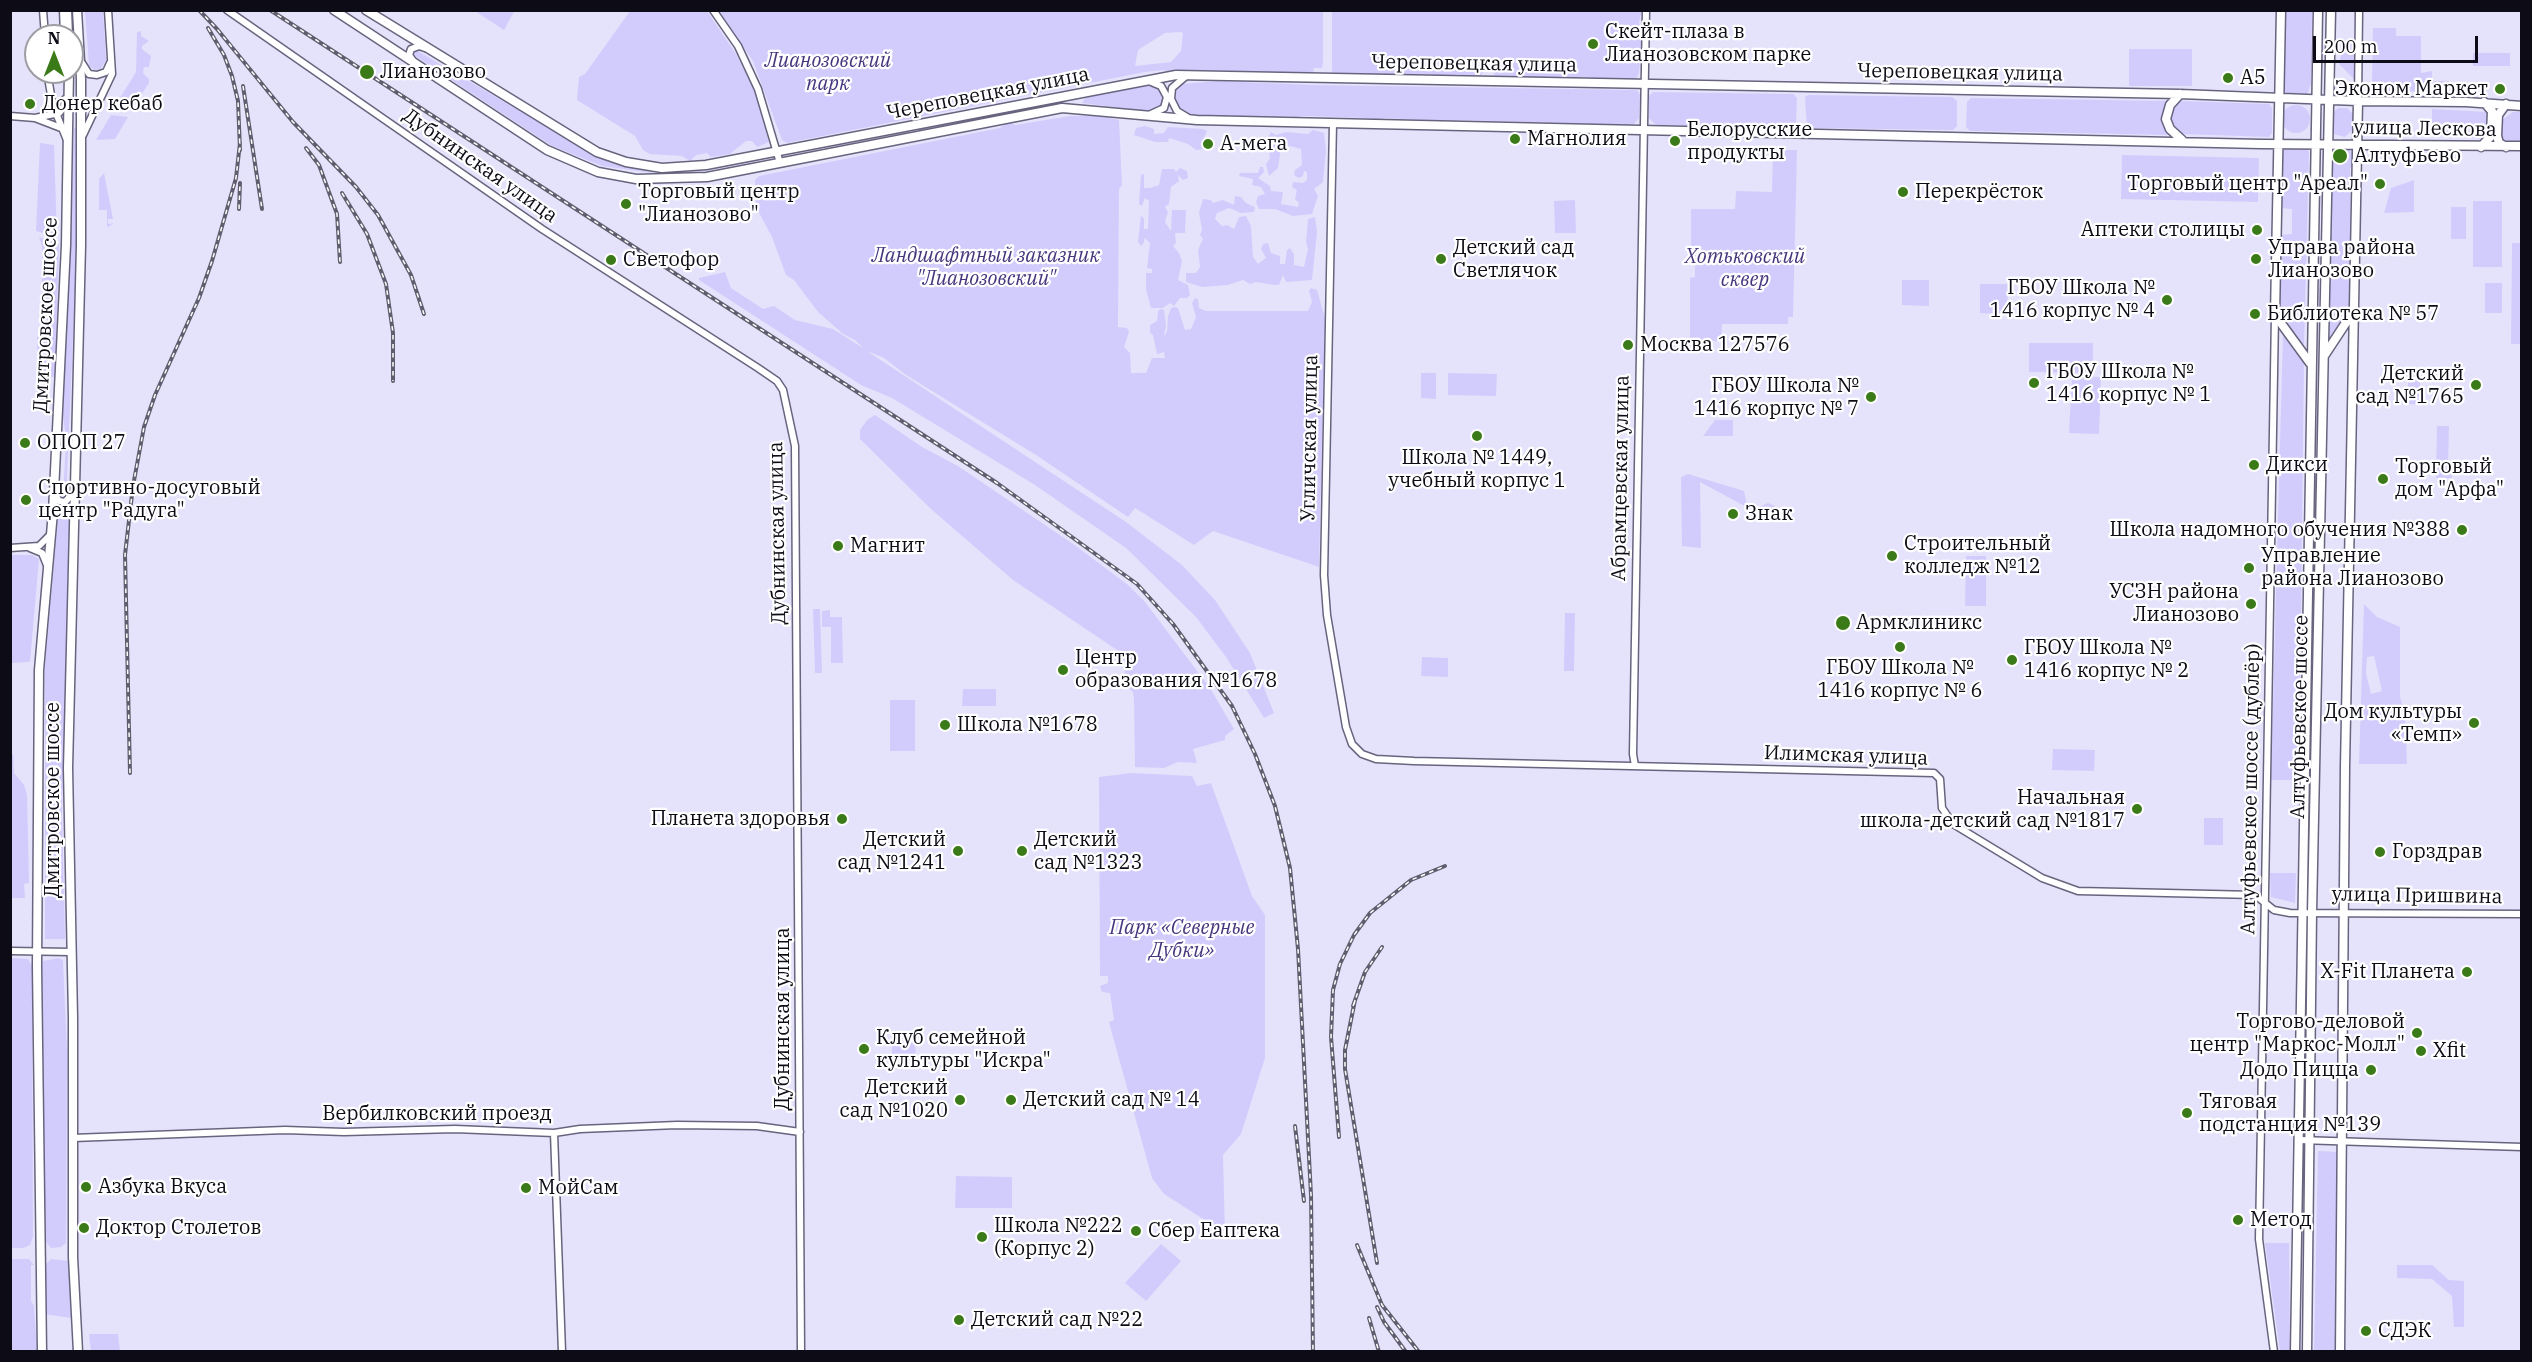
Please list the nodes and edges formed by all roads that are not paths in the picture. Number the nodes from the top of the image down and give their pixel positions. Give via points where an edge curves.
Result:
1 (108, 10) edge
2 (227, 10) edge
3 (334, 10) edge
4 (366, 10) edge
5 (713, 10) edge
6 (1646, 10) edge
7 (2281, 10) edge
8 (2318, 10) edge
9 (2331, 10) edge
10 (2359, 10) edge
11 (426, 48) junction
12 (112, 56) junction
13 (413, 61) junction
14 (84, 66) edge
15 (1189, 75) junction
16 (1143, 79) junction
17 (51, 84) edge
18 (65, 84) edge
19 (66, 84) edge
20 (80, 84) edge
21 (1645, 84) junction
22 (2180, 94) junction
23 (2279, 98) junction
24 (2316, 100) junction
25 (2329, 100) junction
26 (2358, 101) junction
27 (2484, 102) junction
28 (2506, 104) junction
29 (2522, 106) edge
30 (56, 114) junction
31 (10, 116) edge
32 (1144, 116) junction
33 (35, 118) junction
34 (1197, 120) junction
35 (1333, 123) junction
36 (62, 128) junction
37 (1643, 129) junction
38 (2182, 140) junction
39 (81, 141) junction
40 (2278, 143) junction
41 (69, 144) junction
42 (2315, 144) junction
43 (2328, 144) junction
44 (2358, 145) junction
45 (2480, 147) junction
46 (2506, 147) junction
47 (2522, 147) edge
48 (777, 152) junction
49 (780, 163) junction
50 (2354, 311) junction
51 (2275, 315) junction
52 (2324, 357) junction
53 (2310, 363) junction
54 (54, 492) junction
55 (74, 492) junction
56 (52, 527) junction
57 (10, 548) edge
58 (24, 548) junction
59 (48, 570) junction
60 (1357, 749) joint
61 (1635, 766) junction
62 (2265, 888) junction
63 (2255, 895) junction
64 (2264, 902) junction
65 (2345, 911) junction
66 (2302, 912) junction
67 (2312, 912) junction
68 (2522, 914) edge
69 (10, 951) edge
70 (38, 951) junction
71 (71, 952) junction
72 (800, 1131) junction
73 (554, 1133) junction
74 (73, 1138) junction
75 (2299, 1140) junction
76 (2311, 1141) junction
77 (2343, 1143) junction
78 (2522, 1147) edge
79 (42, 1352) edge
80 (78, 1352) edge
81 (562, 1352) edge
82 (801, 1352) edge
83 (2274, 1352) edge
84 (2295, 1352) edge
85 (2307, 1352) edge
86 (2340, 1352) edge

1 - 12 street, Дмитровское шоссе
2 - 72 street, Дубнинская улица via 542,229 780,385 795,446
3 - 13 main road, Череповецкая улица
4 - 11 main road, Череповецкая улица
5 - 48 street via 738,46 758,89
6 - 21 street, Абрамцевская улица
7 - 23 main road, Алтуфьевское шоссе (дублёр)
8 - 24 main road, Алтуфьевское шоссе
9 - 25 main road, Алтуфьевское шоссе
10 - 26 street
11 - 13 street via 411,49
11 - 48 main road, Череповецкая улица via 597,152 626,162 662,168 706,165
12 - 14 street via 106,72 97,75
12 - 39 street, Дмитровское шоссе via 109,82
13 - 49 main road, Череповецкая улица via 556,156 612,176 668,180 707,177
15 - 16 main road, Череповецкая улица
15 - 21 main road, Череповецкая улица
15 - 34 street via 1176,83 1171,99 1179,113
16 - 32 street via 1161,87 1167,97 1161,112
16 - 48 main road, Череповецкая улица
17 - 30 street
18 - 30 street via 64,107
19 - 41 main road, Дмитровское шоссе
20 - 39 main road, Дмитровское шоссе
21 - 22 main road, Череповецкая улица
21 - 37 street, Абрамцевская улица
22 - 23 main road, Череповецкая улица
22 - 38 main road via 2170,105 2166,119
23 - 24 main road, Череповецкая улица
23 - 40 main road, Алтуфьевское шоссе (дублёр)
24 - 25 main road, Череповецкая улица
24 - 42 main road, Алтуфьевское шоссе
25 - 26 main road, улица Лескова
25 - 43 main road, Алтуфьевское шоссе
26 - 27 main road, улица Лескова
26 - 44 main road
27 - 28 main road, улица Лескова
27 - 45 main road via 2492,111 2491,136
28 - 29 main road, улица Лескова
28 - 46 main road via 2498,115 2497,136
30 - 33 street
30 - 36 street
31 - 33 street
32 - 34 main road, Череповецкая улица
32 - 49 main road, Череповецкая улица via 1062,108
33 - 36 street
34 - 35 main road, Череповецкая улица
35 - 37 main road, Череповецкая улица
35 - 60 street, Угличская улица via 1324,575 1348,736
36 - 41 street
37 - 38 main road, Череповецкая улица
37 - 61 street, Абрамцевская улица
38 - 40 main road, Череповецкая улица
39 - 55 main road, Дмитровское шоссе
40 - 42 main road, Череповецкая улица
40 - 51 main road, Алтуфьевское шоссе (дублёр)
41 - 54 main road, Дмитровское шоссе
42 - 43 main road, Череповецкая улица
42 - 53 main road, Алтуфьевское шоссе
43 - 44 main road, улица Лескова
43 - 52 main road, Алтуфьевское шоссе
44 - 45 main road, улица Лескова
44 - 50 main road
45 - 46 main road, улица Лескова
46 - 47 main road, улица Лескова
48 - 49 street
50 - 52 main road
50 - 65 main road
51 - 53 main road
51 - 62 street, Алтуфьевское шоссе (дублёр)
52 - 67 main road, Алтуфьевское шоссе
53 - 66 main road, Алтуфьевское шоссе
54 - 55 street via 62,502 70,500
54 - 56 main road, Дмитровское шоссе
55 - 71 main road, Дмитровское шоссе via 68,768
56 - 58 street via 45,543
56 - 59 main road, Дмитровское шоссе
57 - 58 street
58 - 59 street via 42,553
59 - 70 main road, Дмитровское шоссе via 39,670
60 - 61 street, Илимская улица via 1368,757 1386,760
61 - 63 street, Илимская улица via 1934,773 1940,779 1942,808 1953,824 2024,869 2062,887 2091,892
62 - 63 street
62 - 64 street, Алтуфьевское шоссе (дублёр)
63 - 64 street
64 - 66 street via 2274,910
64 - 83 street, Алтуфьевское шоссе (дублёр) via 2259,1239
65 - 67 street, улица Пришвина
65 - 68 street, улица Пришвина
65 - 77 main road
66 - 67 street
66 - 75 main road, Алтуфьевское шоссе
67 - 76 main road, Алтуфьевское шоссе
69 - 70 street
70 - 71 street
70 - 79 main road, Дмитровское шоссе
71 - 74 main road, Дмитровское шоссе
72 - 73 street, Вербилковский проезд via 687,1125
72 - 82 street, Дубнинская улица
73 - 74 street, Вербилковский проезд via 285,1130
73 - 81 street
74 - 80 main road, Дмитровское шоссе
75 - 76 street
75 - 84 main road, Алтуфьевское шоссе
76 - 77 street
76 - 85 main road, Алтуфьевское шоссе
77 - 78 street
77 - 86 main road

